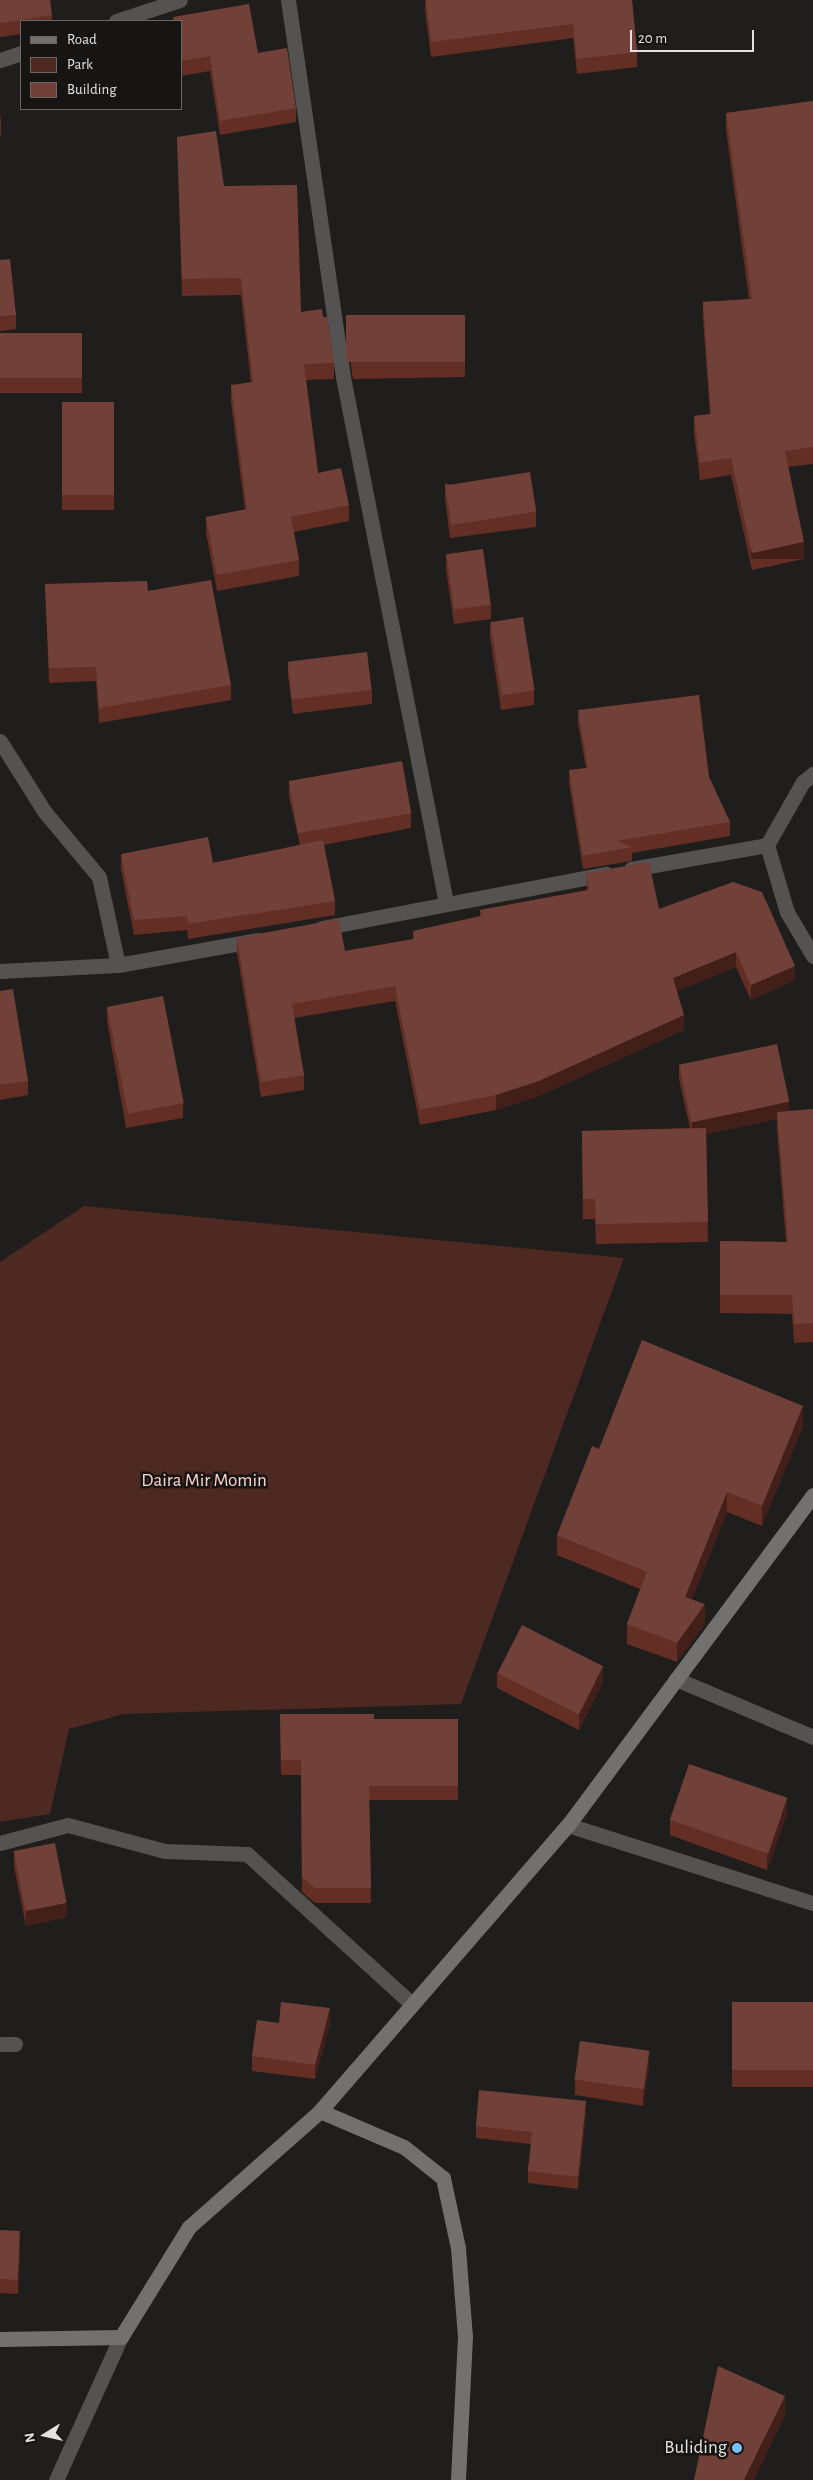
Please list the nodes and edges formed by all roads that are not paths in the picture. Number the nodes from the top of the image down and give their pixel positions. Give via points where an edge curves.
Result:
1 (180, 0) edge
2 (288, 0) edge
3 (119, 20) edge
4 (20, 52) edge
5 (0, 60) edge
6 (0, 741) edge
7 (813, 774) edge
8 (768, 845) junction
9 (446, 903) junction
10 (306, 931) edge
11 (278, 936) edge
12 (813, 956) edge
13 (118, 965) junction
14 (0, 971) edge
15 (813, 1495) edge
16 (676, 1679) junction
17 (813, 1737) edge
18 (568, 1825) junction
19 (0, 1843) edge
20 (813, 1903) edge
21 (412, 2004) junction
22 (320, 2111) junction
23 (121, 2337) junction
24 (0, 2339) edge
25 (56, 2480) edge
26 (458, 2480) edge

1 - 3 street
2 - 9 street via 343,377
4 - 5 street
6 - 13 street via 44,812 99,876
7 - 8 street via 803,782
8 - 9 street
8 - 12 street via 787,912
9 - 10 street
11 - 13 street
13 - 14 street
15 - 16 street
16 - 17 street
16 - 18 street
18 - 20 street
18 - 21 street
19 - 21 street via 68,1825 165,1851 247,1854
21 - 22 street
22 - 23 street via 188,2227
22 - 26 street via 404,2146 443,2178 458,2248 465,2336
23 - 24 street
23 - 25 street

